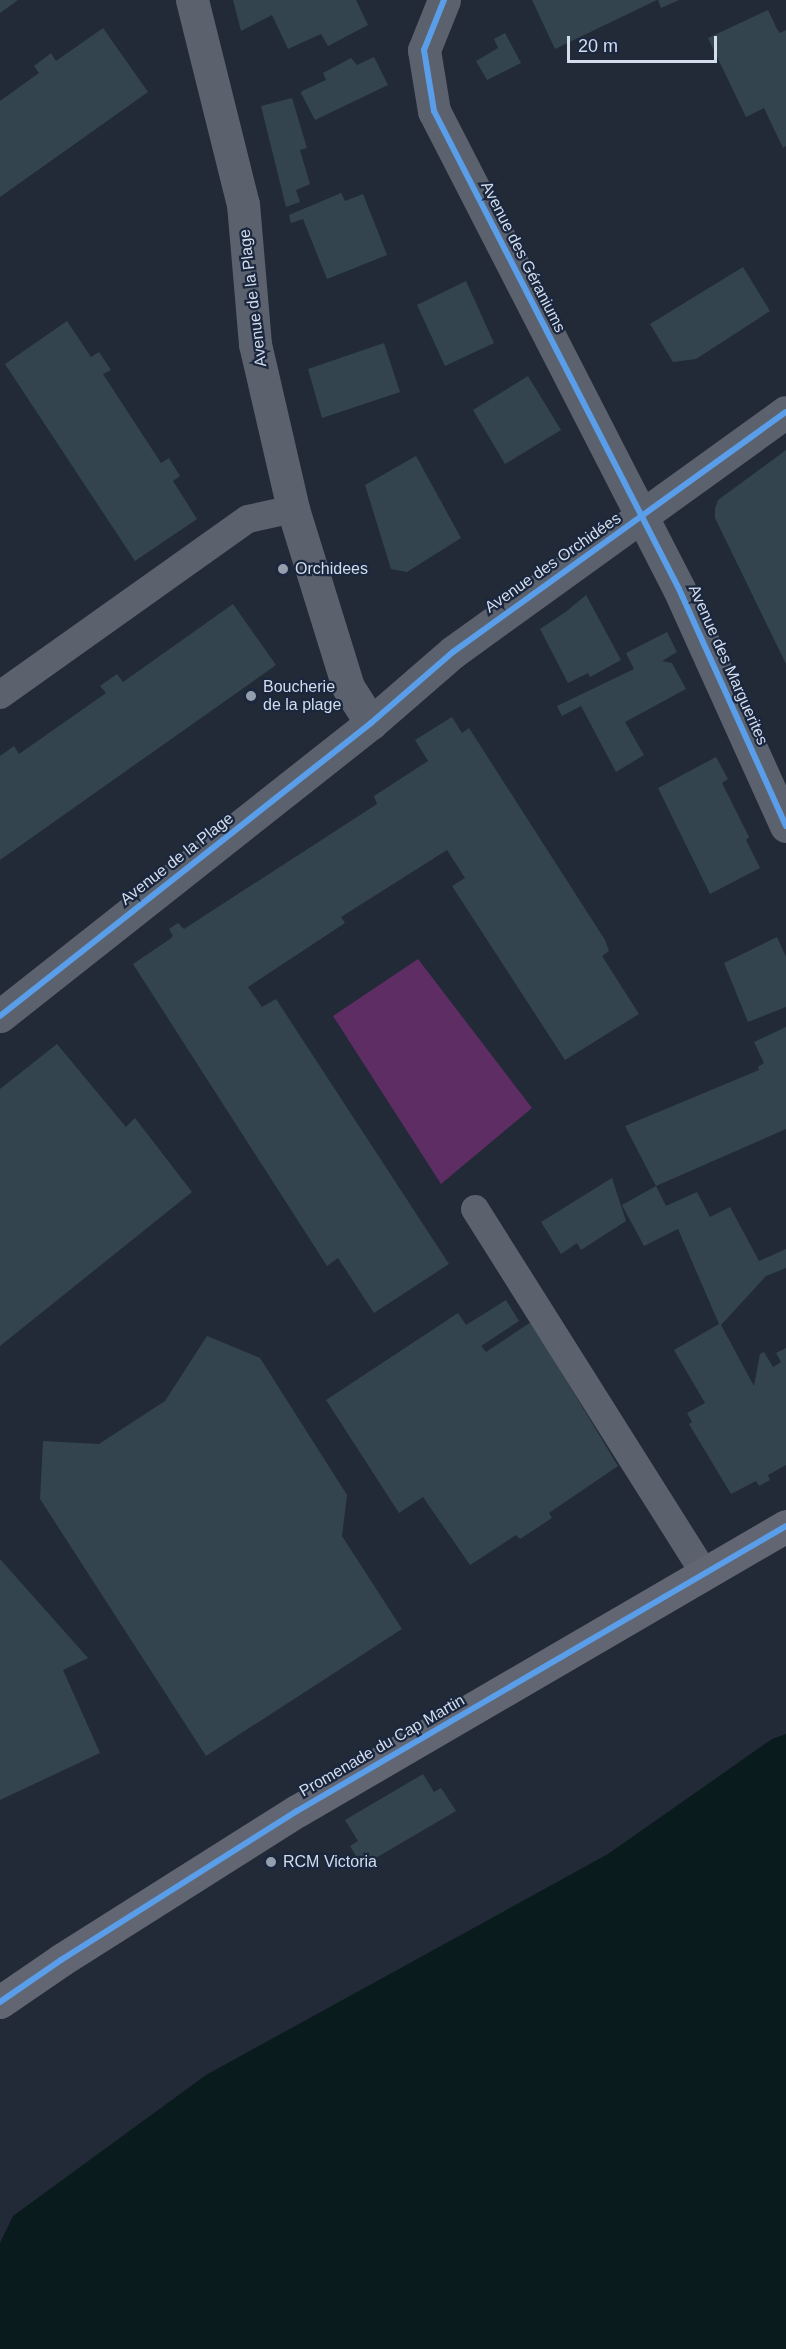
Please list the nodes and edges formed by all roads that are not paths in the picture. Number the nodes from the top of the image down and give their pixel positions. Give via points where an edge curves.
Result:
1 (192, 0) edge
2 (444, 0) edge
3 (786, 412) edge
4 (293, 509) junction
5 (643, 516) junction
6 (0, 695) edge
7 (371, 723) junction
8 (786, 826) edge
9 (0, 1016) edge
10 (475, 1209) dead end
11 (786, 1526) edge
12 (705, 1574) junction
13 (0, 2002) edge

1 - 4 street, Avenue de la Plage via 243,204 255,345
2 - 5 street, Avenue des Géraniums via 424,50 434,111
3 - 5 street, Avenue des Orchidées
4 - 6 lane via 248,519
4 - 7 street, Avenue de la Plage via 348,687
5 - 7 street, Avenue des Orchidées via 453,652
5 - 8 street, Avenue des Marguerites
7 - 9 street, Avenue de la Plage
10 - 12 lane
11 - 12 main road, Promenade du Cap Martin
12 - 13 main road, Promenade du Cap Martin via 297,1811

